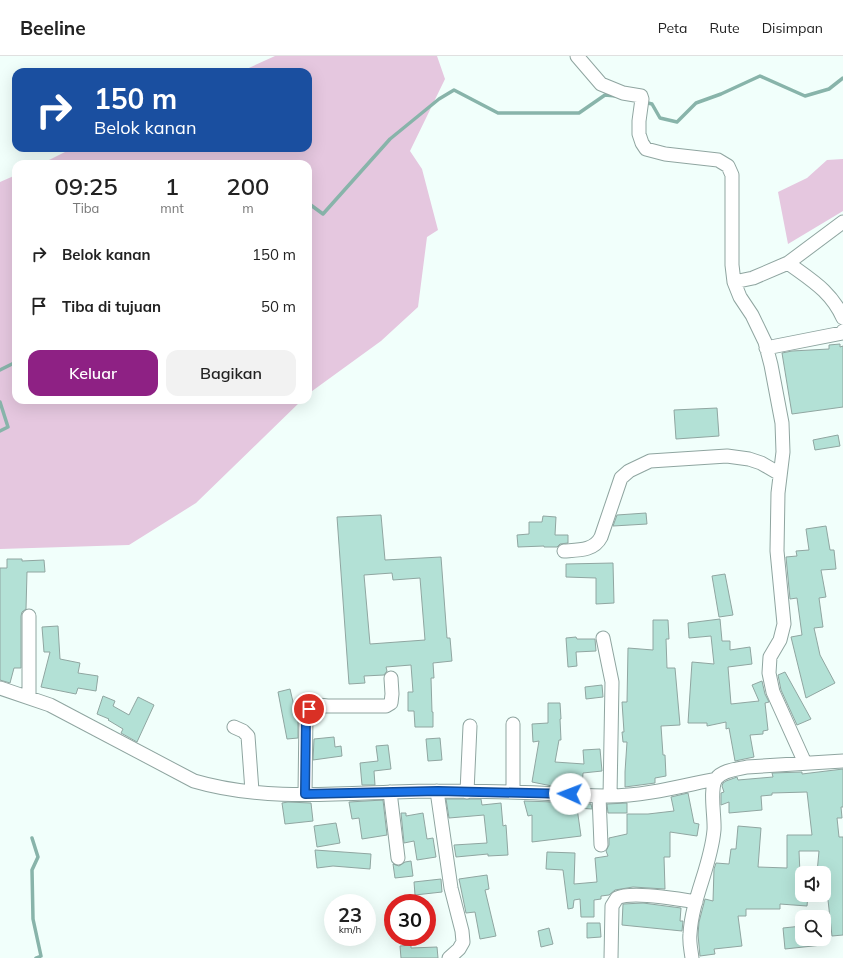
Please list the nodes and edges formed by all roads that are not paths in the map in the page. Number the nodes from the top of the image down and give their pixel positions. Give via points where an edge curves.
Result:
1 (577, 56) edge
2 (843, 222) edge
3 (788, 262) junction
4 (734, 282) junction
5 (843, 318) edge
6 (843, 331) edge
7 (766, 348) junction
8 (780, 474) junction
9 (564, 551) dead end
10 (29, 616) dead end
11 (603, 638) dead end
12 (391, 678) dead end
13 (0, 688) edge
14 (29, 697) junction
15 (514, 724) dead end
16 (470, 726) dead end
17 (234, 727) dead end
18 (843, 761) edge
19 (805, 762) junction
20 (716, 779) junction
21 (252, 791) junction
22 (438, 791) junction
23 (390, 792) junction
24 (467, 792) junction
25 (512, 792) junction
26 (305, 794) junction
27 (604, 796) junction
28 (601, 845) dead end
29 (398, 858) dead end
30 (696, 902) junction
31 (451, 957) edge
32 (611, 958) edge
33 (692, 958) edge

1 - 4 street via 601,84 623,93 640,95 640,139 648,150 718,160 728,166 733,178 731,198
2 - 3 street
3 - 4 street via 753,278
3 - 5 street via 826,292 837,305
4 - 7 street
6 - 7 street
7 - 8 street via 782,422 784,452
8 - 9 street via 761,463 739,457 709,456 650,461 628,471 621,478 601,537 595,545 588,549
8 - 19 street via 777,551 784,624 780,640 770,657 769,673 773,692
10 - 14 street
11 - 27 street via 612,682
12 - 26 street via 391,703 386,706 319,704 309,709 306,715
13 - 14 street
14 - 21 street via 50,705 194,781
15 - 25 street
16 - 24 street
17 - 21 street via 248,736
18 - 19 street
19 - 20 street via 747,767 732,770
20 - 27 street via 633,795
20 - 30 street via 713,787 712,847
21 - 26 street
22 - 23 street
22 - 24 street
22 - 31 street via 451,888 463,942
23 - 26 street
23 - 29 street
24 - 25 street
25 - 27 street
27 - 28 street
30 - 32 street via 658,896 617,898 612,906
30 - 33 street via 690,934

